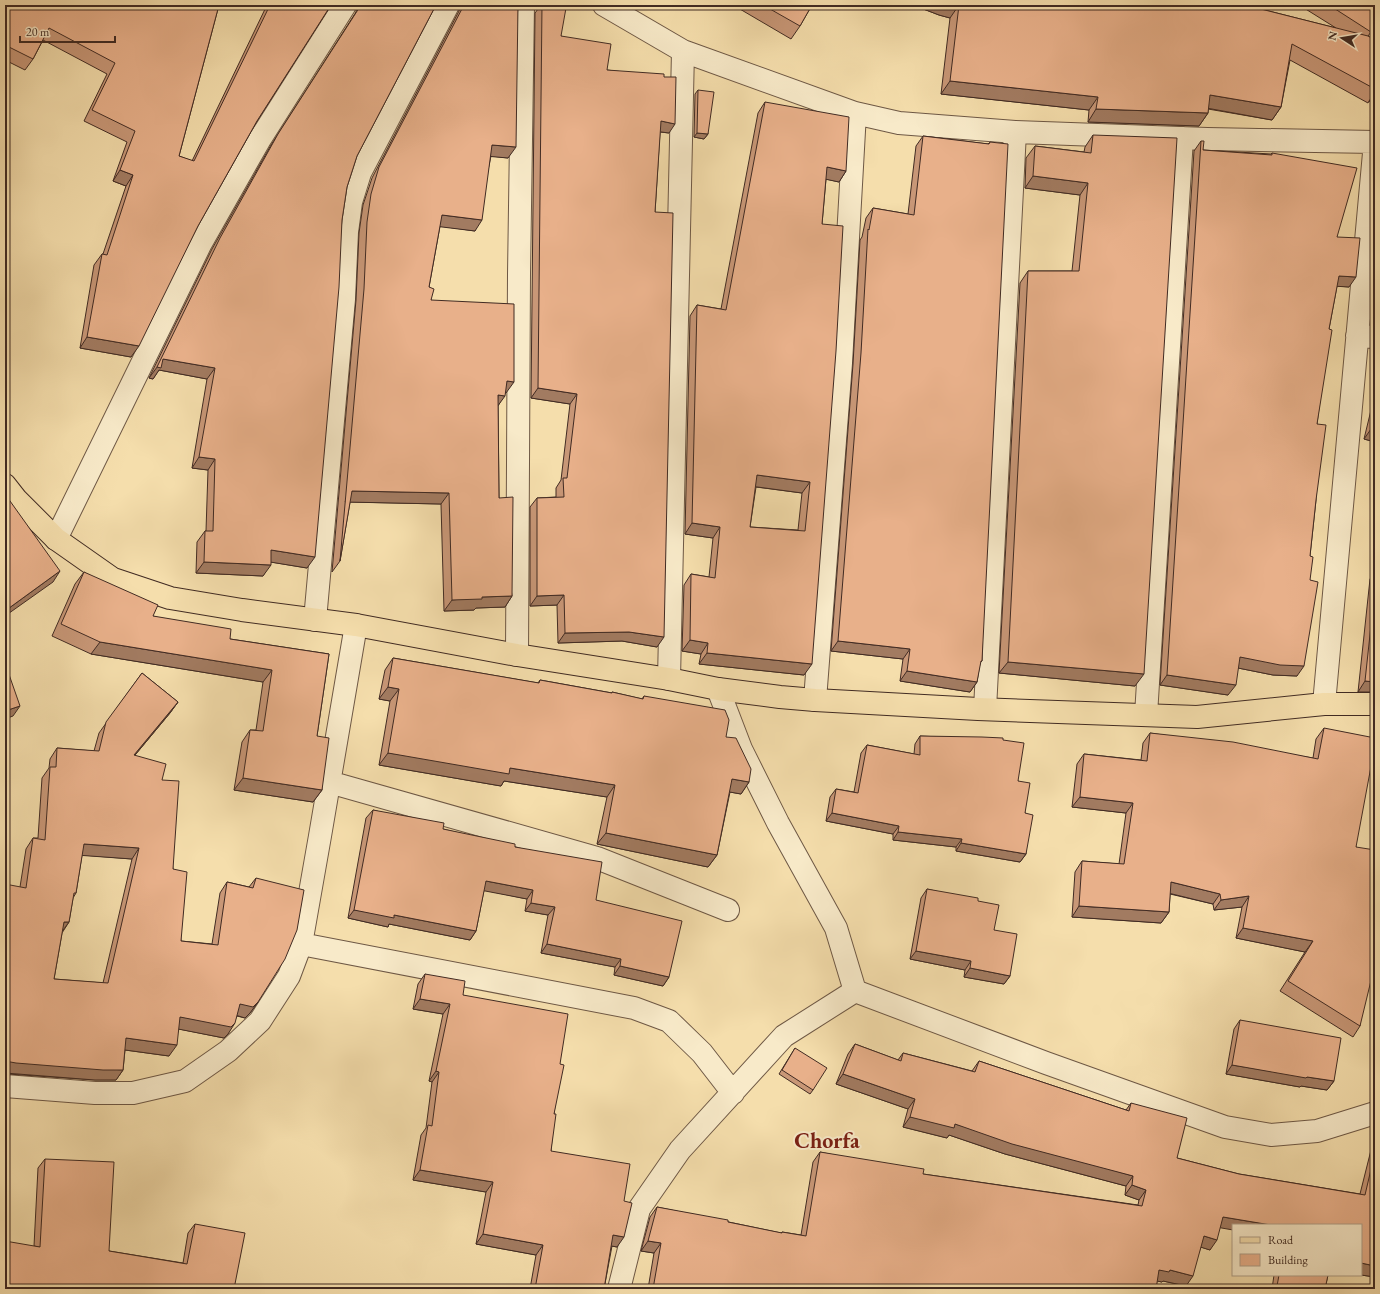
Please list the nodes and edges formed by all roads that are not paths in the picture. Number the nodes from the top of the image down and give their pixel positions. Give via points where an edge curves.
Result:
1 (345, 5) edge
2 (448, 5) edge
3 (524, 5) edge
4 (604, 5) edge
5 (630, 12) edge
6 (683, 51) junction
7 (855, 113) junction
8 (1015, 132) junction
9 (1182, 138) junction
10 (1366, 336) edge
11 (5, 485) edge
12 (56, 539) junction
13 (315, 620) junction
14 (356, 625) junction
15 (518, 655) junction
16 (669, 679) junction
17 (718, 689) junction
18 (815, 700) junction
19 (1324, 704) junction
20 (1375, 704) edge
21 (985, 709) junction
22 (1146, 714) junction
23 (329, 782) junction
24 (728, 910) dead end
25 (301, 944) junction
26 (855, 992) junction
27 (5, 1086) edge
28 (733, 1093) junction
29 (1375, 1113) edge
30 (619, 1289) edge

1 - 12 street via 260,139 201,243
2 - 13 street via 360,173 350,202 344,299
3 - 15 street via 519,274
4 - 5 street
5 - 6 street
6 - 7 street
6 - 16 street
7 - 8 street via 899,123
7 - 18 street via 841,364
8 - 9 street
8 - 21 street
9 - 10 street via 1375,142
9 - 22 street
10 - 19 street
11 - 12 main road
12 - 13 main road via 113,579 170,598
13 - 14 main road
14 - 15 main road
14 - 23 street
15 - 16 main road
16 - 17 main road
17 - 18 main road
17 - 26 street via 741,749 836,928
18 - 21 main road
19 - 20 main road
19 - 22 main road via 1197,717
21 - 22 main road
23 - 24 street via 597,858
23 - 25 street
25 - 27 street via 289,976 260,1021 228,1051 185,1081 133,1093 95,1093
25 - 28 street via 634,1008 669,1021 702,1053
26 - 28 street via 784,1036
26 - 29 street via 1225,1127 1271,1135 1317,1131
28 - 30 street via 680,1150 639,1209

